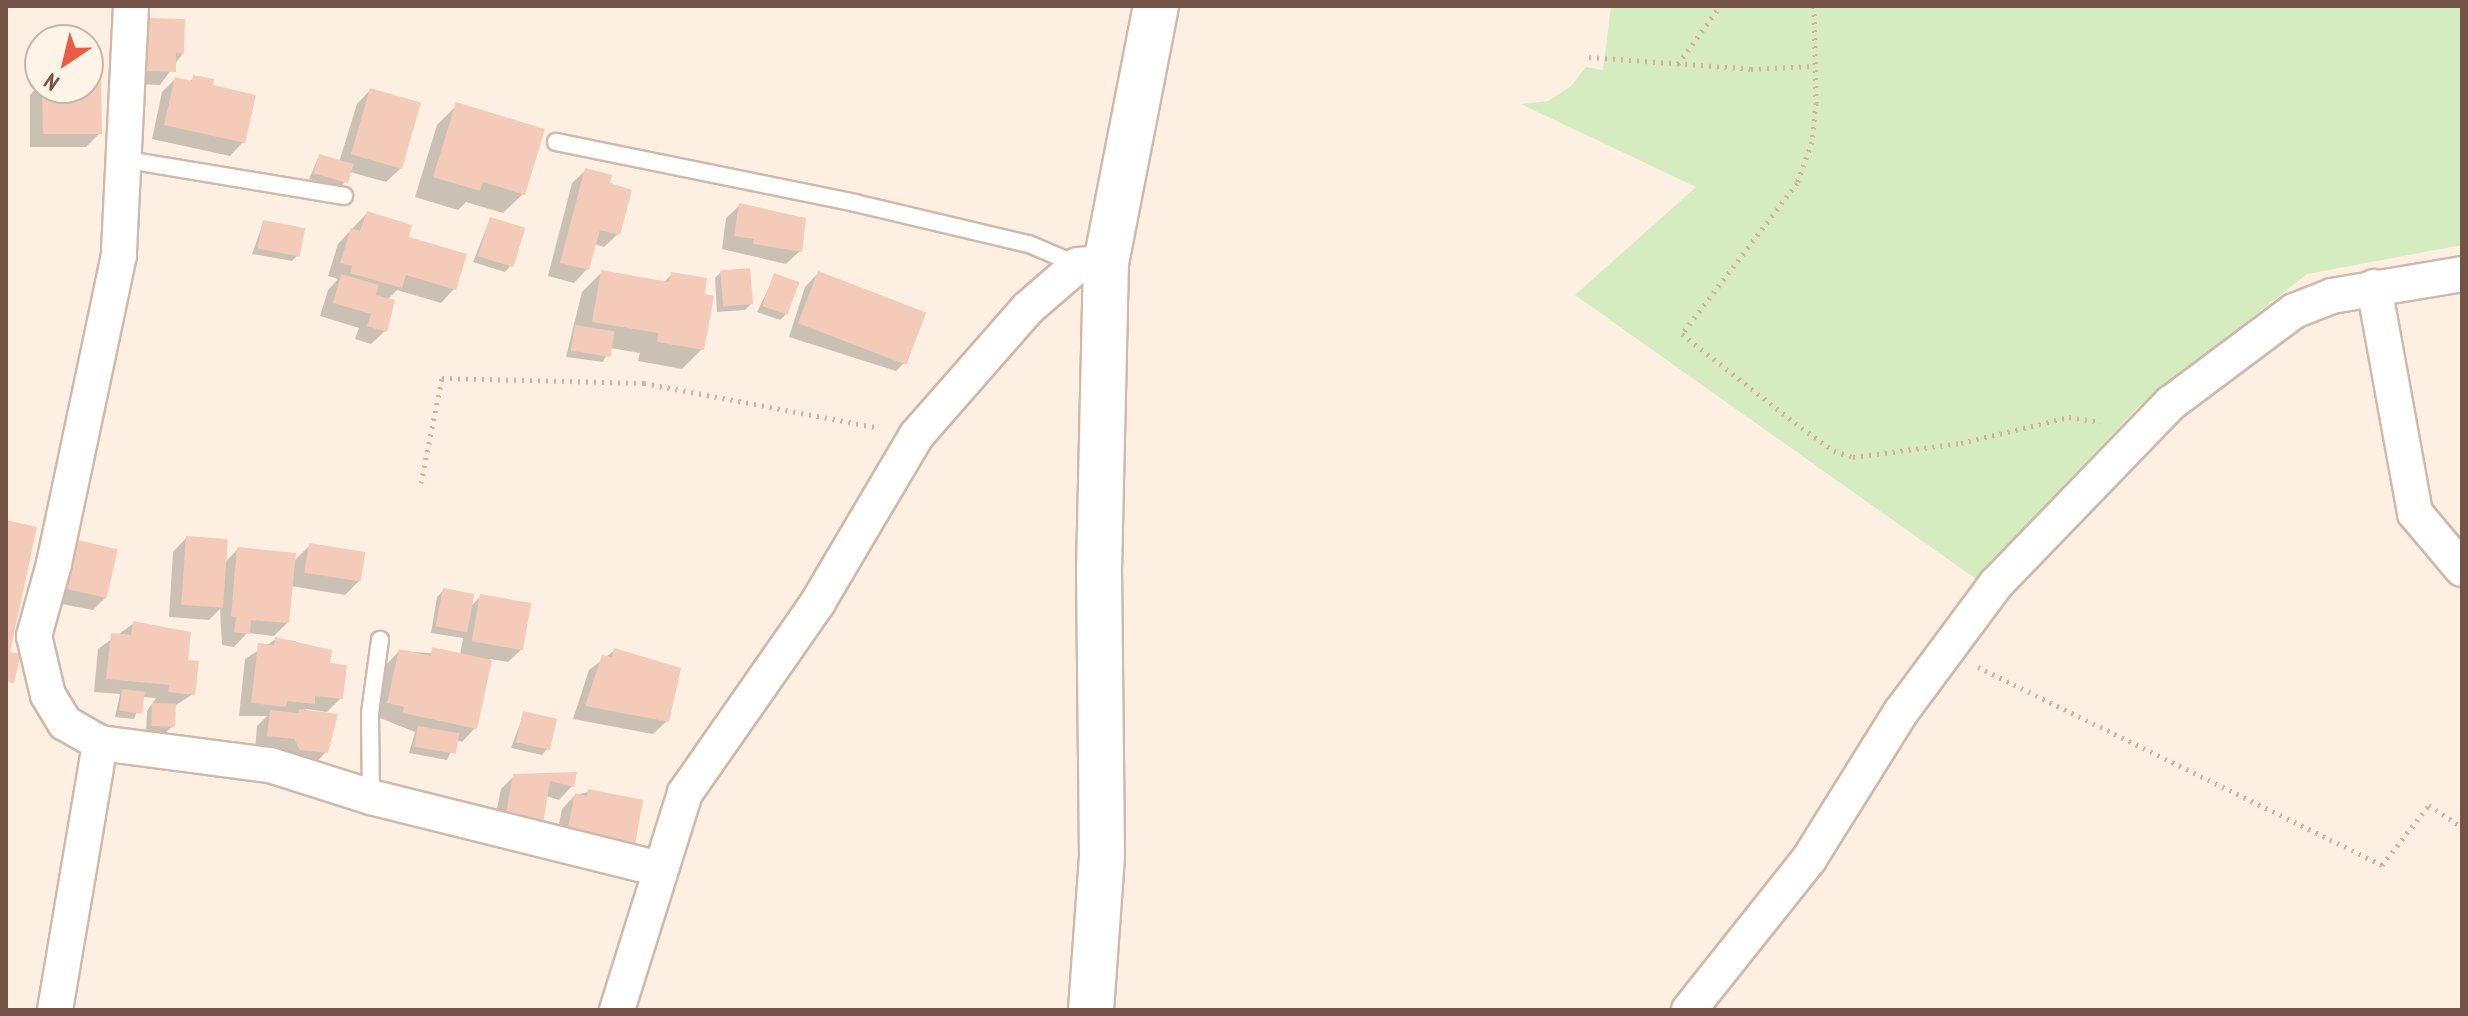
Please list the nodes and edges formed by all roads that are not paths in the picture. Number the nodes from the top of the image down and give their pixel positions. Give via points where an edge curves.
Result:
1 (131, 6) edge
2 (1156, 6) edge
3 (556, 142) dead end
4 (127, 160) junction
5 (344, 196) dead end
6 (1092, 264) junction
7 (2462, 274) edge
8 (2374, 287) junction
9 (2462, 569) edge
10 (380, 640) dead end
11 (100, 743) junction
12 (371, 797) junction
13 (659, 869) junction
14 (55, 1010) edge
15 (617, 1010) edge
16 (1091, 1010) edge
17 (1689, 1010) edge

1 - 4 street
2 - 6 street
3 - 6 lane via 884,210
4 - 5 lane
4 - 11 street via 119,255 34,636 48,695 65,723
6 - 13 street via 1027,309 916,436 818,602 685,793
6 - 16 street via 1102,855
7 - 8 street
8 - 9 street via 2415,513
8 - 17 street via 2294,311 2171,403 1996,584 1944,650 1809,859
10 - 12 lane via 370,713
11 - 12 street via 270,765
11 - 14 street
12 - 13 street
13 - 15 street

